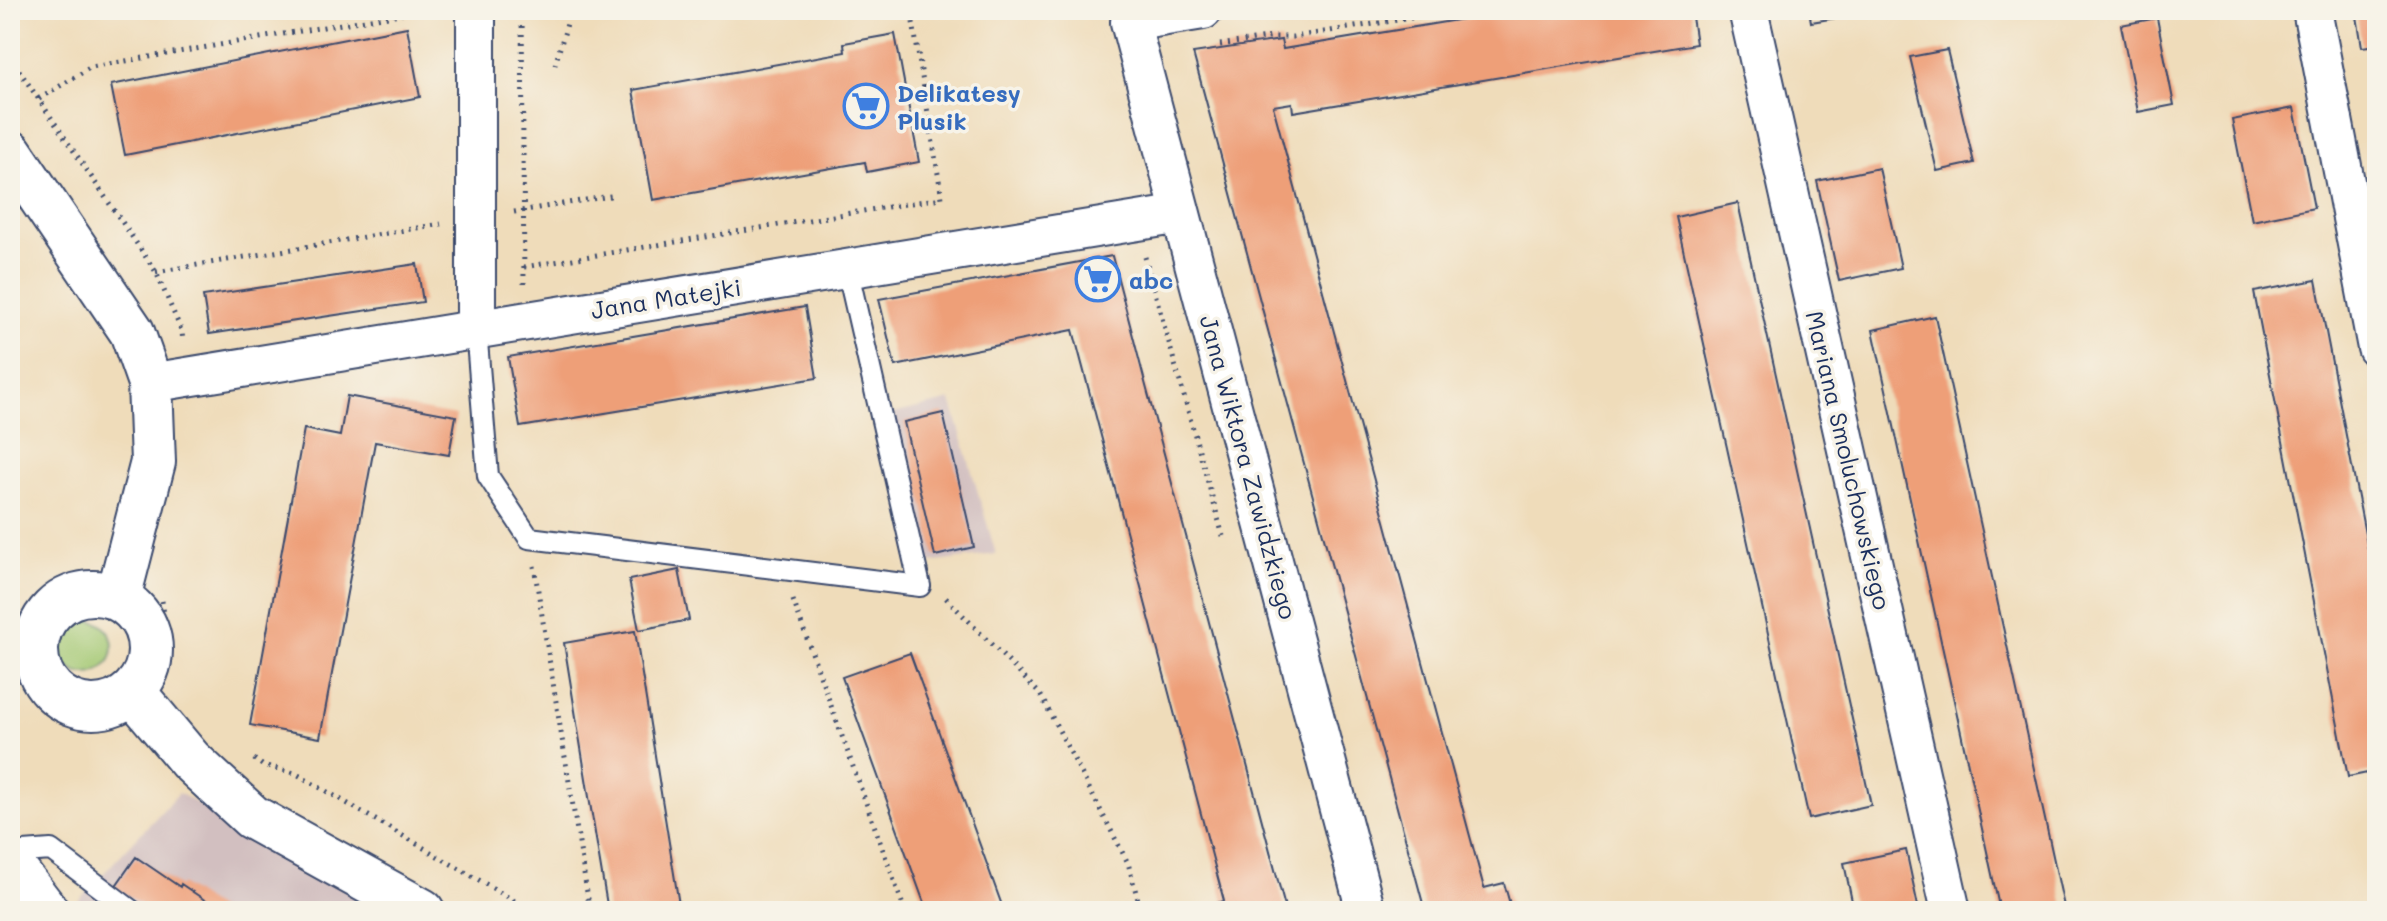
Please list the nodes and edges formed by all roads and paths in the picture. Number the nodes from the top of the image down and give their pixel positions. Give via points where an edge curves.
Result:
1 (423, 10) edge
2 (476, 10) edge
3 (522, 10) edge
4 (571, 10) edge
5 (911, 10) edge
6 (1203, 10) edge
7 (1460, 10) edge
8 (1748, 10) edge
9 (2312, 10) edge
10 (375, 13) edge
11 (1214, 46) dead end
12 (10, 57) edge
13 (555, 65) dead end
14 (39, 99) junction
15 (10, 152) edge
16 (616, 195) dead end
17 (523, 211) junction
18 (1181, 214) junction
19 (475, 219) junction
20 (1107, 226) junction
21 (524, 267) junction
22 (847, 268) junction
23 (156, 272) junction
24 (524, 322) junction
25 (476, 329) junction
26 (183, 342) dead end
27 (2377, 348) edge
28 (150, 383) junction
29 (529, 538) junction
30 (1226, 544) dead end
31 (782, 569) junction
32 (920, 586) junction
33 (161, 591) dead end
34 (118, 598) junction
35 (24, 623) edge
36 (150, 684) junction
37 (252, 758) dead end
38 (10, 853) edge
39 (10, 864) edge
40 (46, 911) edge
41 (132, 911) edge
42 (422, 911) edge
43 (532, 911) edge
44 (590, 911) edge
45 (905, 911) edge
46 (1141, 911) edge
47 (1366, 911) edge
48 (1951, 911) edge

1 - 10 path
2 - 19 street
3 - 17 path
4 - 13 path
5 - 21 path via 942,198
6 - 18 street, Jana Wiktora Zawidzkiego via 1130,22
7 - 11 path
8 - 48 street, Mariana Smoluchowskiego
9 - 27 street
10 - 14 path via 91,67
12 - 14 path
14 - 23 path
15 - 28 street via 132,332
16 - 17 path
17 - 19 path
17 - 21 path
18 - 20 street, Jana Matejki
18 - 47 street, Jana Wiktora Zawidzkiego
19 - 23 path
19 - 25 street
20 - 22 street, Jana Matejki
20 - 30 path via 1144,254
21 - 24 path
22 - 24 street, Jana Matejki
22 - 32 lane
23 - 26 path
24 - 25 street, Jana Matejki
25 - 28 street, Jana Matejki
25 - 29 lane via 488,476
28 - 34 street via 153,462
29 - 31 lane
29 - 44 path
31 - 32 lane
31 - 45 path
32 - 46 path via 945,597 1040,694 1128,863
33 - 36 path via 169,646
34 - 35 street via 80,594
34 - 36 street via 144,623 150,660 144,678
35 - 36 street via 38,668 61,698 98,707 117,703
36 - 42 street via 190,760 252,817
37 - 43 path via 295,773
38 - 41 lane via 51,850
39 - 40 street

